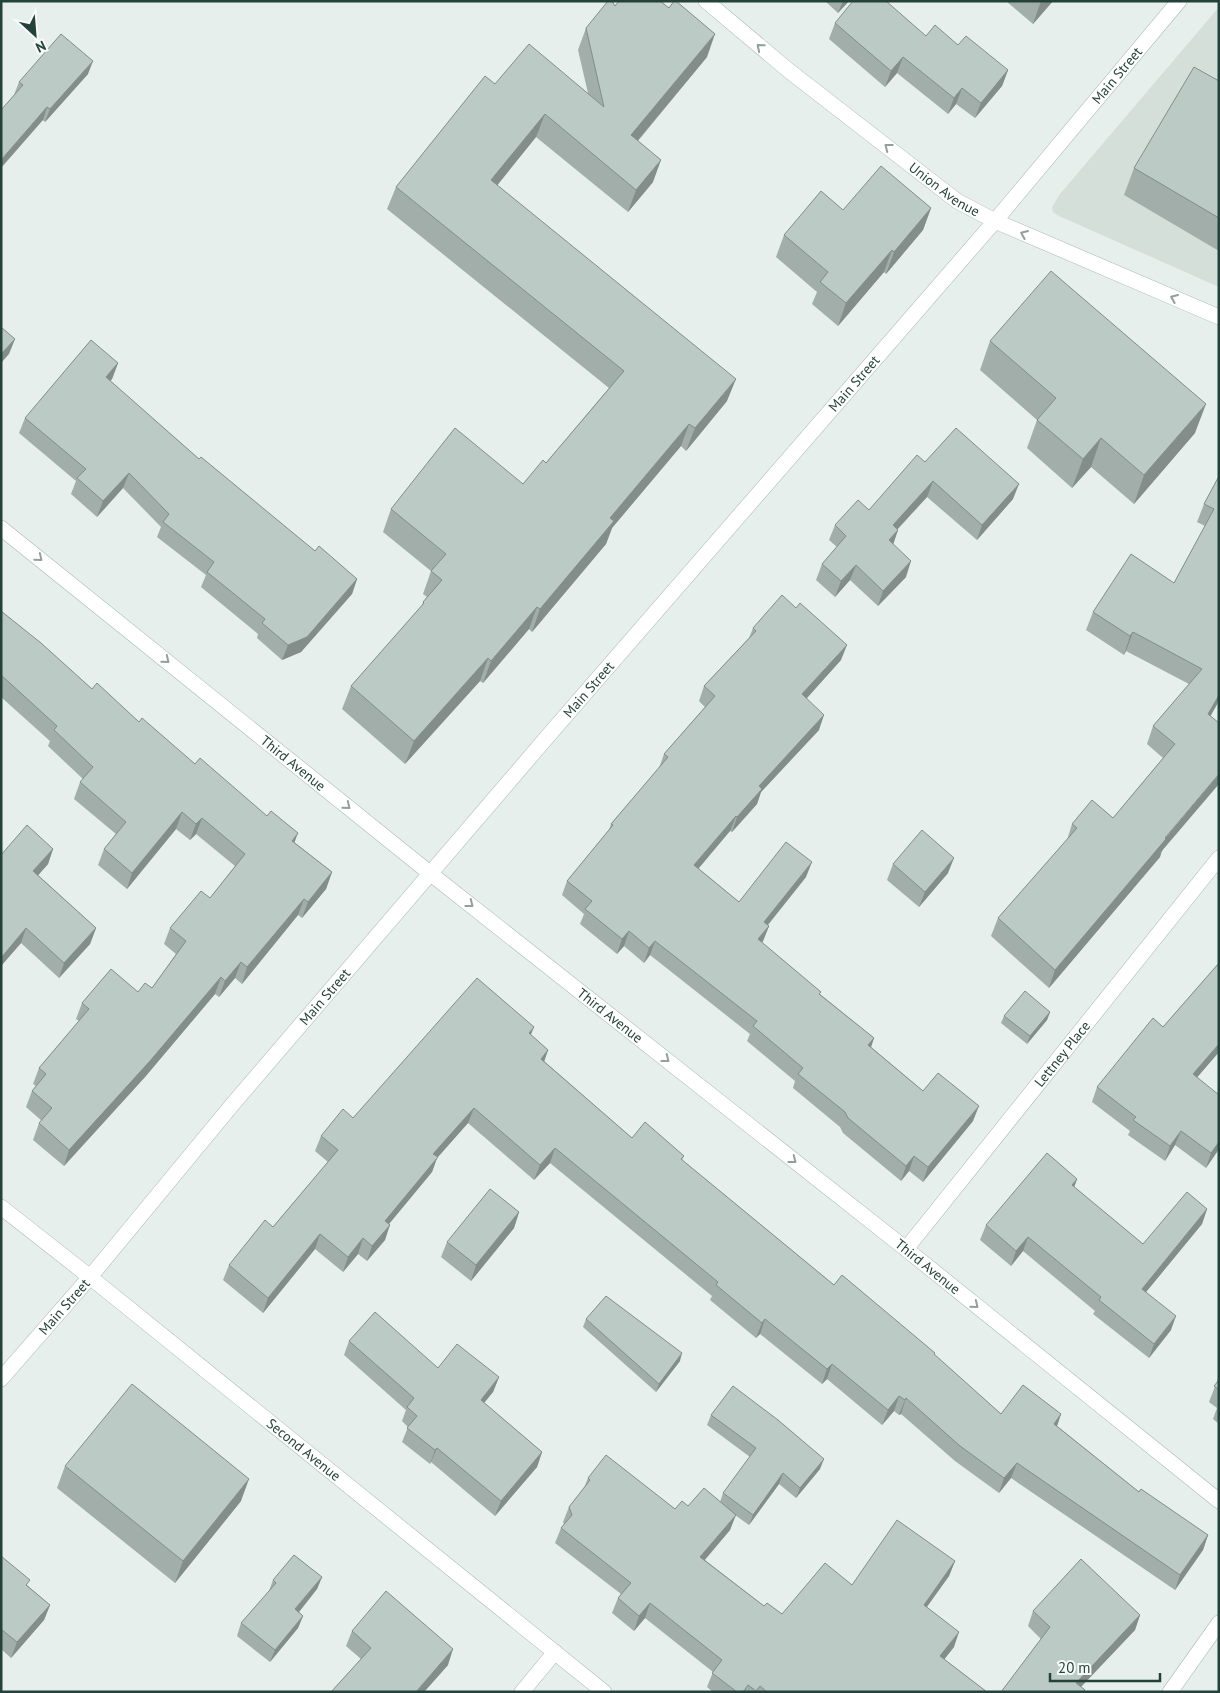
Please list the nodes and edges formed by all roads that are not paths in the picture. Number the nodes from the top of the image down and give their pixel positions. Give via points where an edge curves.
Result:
1 (706, 1) edge
2 (1179, 1) edge
3 (995, 221) junction
4 (1219, 317) edge
5 (1, 528) edge
6 (1219, 858) edge
7 (431, 874) junction
8 (1, 1208) edge
9 (906, 1249) junction
10 (90, 1277) junction
11 (1, 1379) edge
12 (1219, 1501) edge
13 (1219, 1623) edge
14 (556, 1652) junction
15 (522, 1692) edge
16 (604, 1692) edge
17 (1170, 1692) edge

3 -> 1 street, Union Avenue via 957,201 788,70
2 - 3 street, Main Street
4 -> 3 street, Union Avenue
3 - 7 street, Main Street
5 -> 7 street, Third Avenue
6 - 9 street, Lettney Place
7 -> 9 street, Third Avenue
7 - 10 street, Main Street
8 - 10 street, Second Avenue
9 -> 12 street, Third Avenue
10 - 11 street, Main Street
10 - 14 street, Second Avenue
13 - 17 street
14 - 15 street
14 - 16 street, Second Avenue

